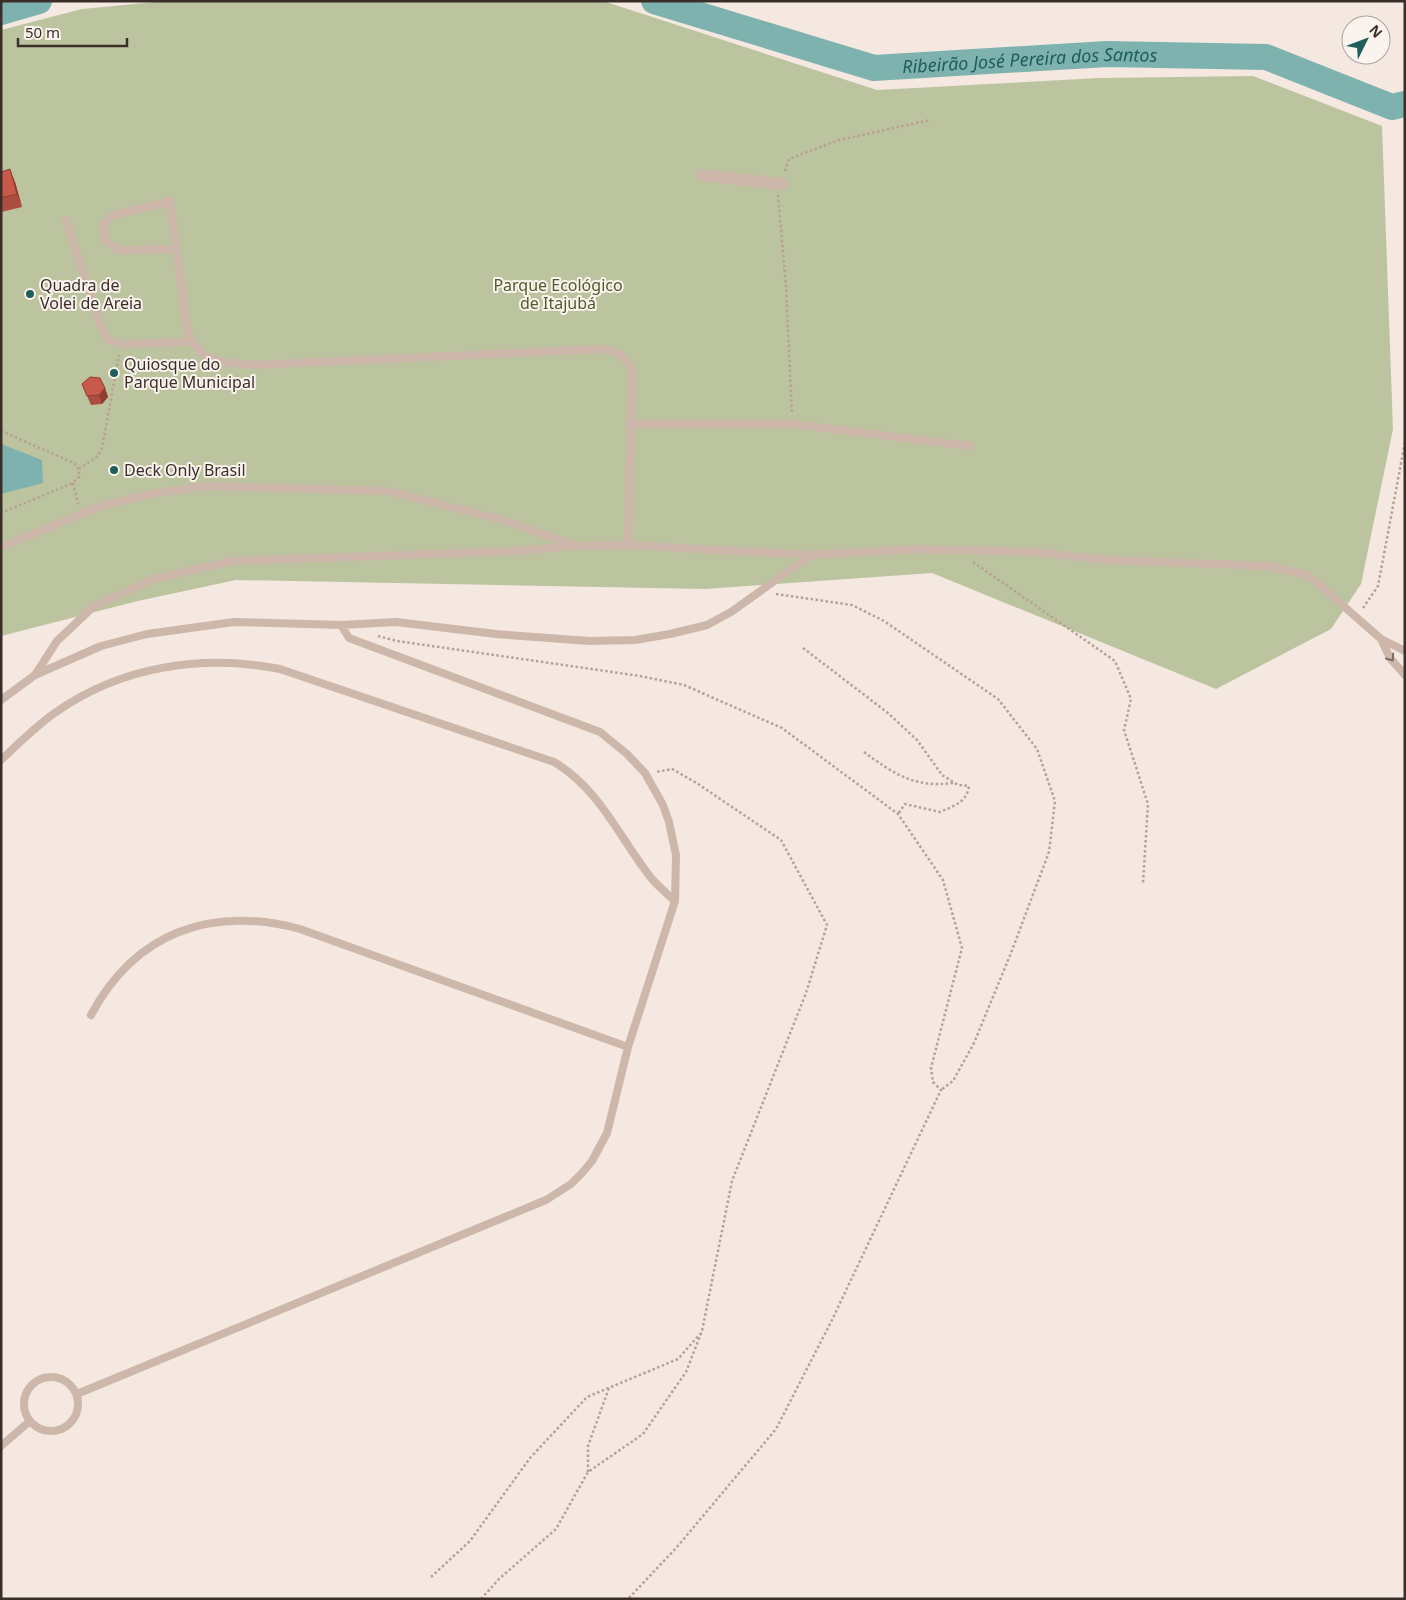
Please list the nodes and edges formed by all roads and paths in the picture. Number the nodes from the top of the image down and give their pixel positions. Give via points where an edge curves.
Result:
1 (930, 120) dead end
2 (702, 175) dead end
3 (782, 184) junction
4 (66, 220) dead end
5 (176, 249) junction
6 (192, 342) junction
7 (121, 344) junction
8 (630, 424) junction
9 (793, 424) junction
10 (1, 431) edge
11 (1405, 442) edge
12 (970, 446) dead end
13 (80, 469) junction
14 (73, 483) junction
15 (1, 513) edge
16 (81, 515) junction
17 (628, 545) junction
18 (577, 546) junction
19 (1, 547) edge
20 (953, 550) junction
21 (811, 555) junction
22 (762, 591) junction
23 (1356, 618) junction
24 (340, 625) junction
25 (369, 633) dead end
26 (1381, 639) junction
27 (803, 648) dead end
28 (1405, 651) edge
29 (35, 674) junction
30 (1405, 675) edge
31 (1, 700) edge
32 (864, 752) dead end
33 (1, 760) edge
34 (645, 774) junction
35 (954, 782) junction
36 (898, 814) junction
37 (1143, 883) dead end
38 (675, 901) junction
39 (91, 1015) dead end
40 (628, 1047) junction
41 (940, 1090) junction
42 (702, 1331) junction
43 (610, 1388) junction
44 (77, 1394) junction
45 (30, 1421) junction
46 (1, 1446) edge
47 (588, 1472) junction
48 (431, 1577) dead end
49 (481, 1599) edge
50 (628, 1599) edge

1 - 3 path via 839,140 789,159
2 - 3 street
3 - 9 path via 777,199 786,288 788,380
4 - 7 lane via 100,324 108,340
5 - 5 lane via 170,201 110,216 103,225 106,240 119,250
5 - 6 lane via 187,328
6 - 7 lane
6 - 8 lane via 212,360 253,366 615,351 626,357 632,370
7 - 13 path via 102,448 98,456
8 - 9 lane
8 - 17 lane
9 - 12 lane
10 - 13 path via 74,463
11 - 23 path via 1378,586
13 - 14 path via 79,477
14 - 15 path
14 - 16 path
16 - 18 lane via 150,494 205,486 388,491 506,521
16 - 19 lane
17 - 18 lane
17 - 21 lane
18 - 29 lane via 233,561 153,579 93,607 57,641
20 - 21 lane
20 - 23 lane via 1267,566 1306,575
20 - 37 path via 996,576 1115,661 1131,699 1124,730 1148,804
21 - 22 lane
22 - 24 lane via 707,625 635,640 580,641 396,622
22 - 41 path via 852,604 884,621 998,699 1037,749 1055,801 1049,852 974,1043 953,1081
23 - 26 lane
24 - 29 lane via 234,622 147,634 101,646
24 - 34 lane via 349,638 600,732
25 - 36 path via 397,641 684,685 782,728
26 - 28 lane
26 -> 30 lane via 1390,658
27 - 35 path via 888,714 917,740 942,775
29 - 31 lane
32 - 35 path via 894,775 918,783 937,785
33 - 38 lane via 57,712 78,698 124,677 167,666 212,662 280,669 554,762 593,794 653,880
34 - 38 lane via 663,805 674,839
34 - 42 path via 672,770 781,840 827,925 806,993 732,1181
35 - 36 path via 969,786 964,799 955,805 940,812 905,804
36 - 41 path via 943,880 962,948 931,1068 933,1082
38 - 40 lane
39 - 40 lane via 132,958 153,945 208,924 254,920 300,929
40 - 44 lane via 607,1133 582,1173 559,1192
41 - 50 path via 832,1320 776,1429 677,1547
42 - 43 path via 678,1360
42 - 47 path via 686,1372 642,1434
43 - 47 path via 588,1446
43 - 48 path via 587,1396 530,1458 470,1541
44 - 45 lane via 79,1410 65,1428 43,1430
44 - 45 lane via 60,1378 53,1376 38,1380 31,1385 24,1399
45 - 46 lane
47 - 49 path via 556,1530 499,1579

